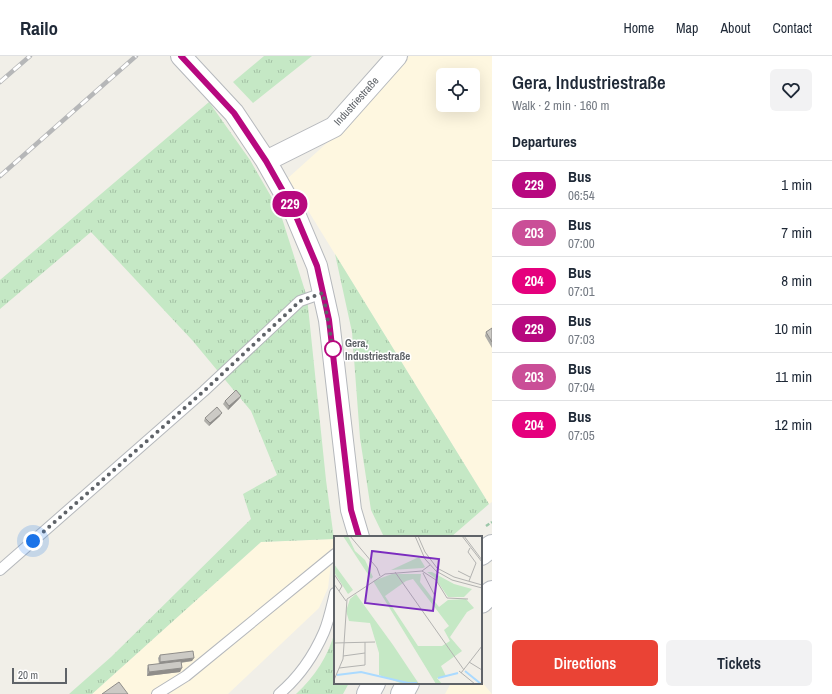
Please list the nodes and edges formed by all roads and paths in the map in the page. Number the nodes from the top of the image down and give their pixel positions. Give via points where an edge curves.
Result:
1 (182, 56) edge
2 (397, 56) edge
3 (266, 161) junction
4 (323, 293) junction
5 (359, 536) edge
6 (492, 546) edge
7 (482, 553) edge
8 (334, 555) edge
9 (0, 570) edge
10 (492, 592) edge
11 (334, 596) edge
12 (482, 601) edge
13 (373, 684) edge
14 (407, 684) edge
15 (157, 694) edge
16 (279, 694) edge
17 (368, 694) edge
18 (402, 694) edge

1 - 3 street via 234,113
2 - 3 street, Industriestraße via 334,127
3 - 4 street via 293,209 317,266
4 - 5 street via 329,320 351,510
4 - 9 lane via 300,301 204,391
6 - 7 main road
8 - 15 lane via 186,676
10 - 12 main road
11 - 16 lane via 324,631 311,656 291,684
13 - 17 main road
14 - 18 main road

